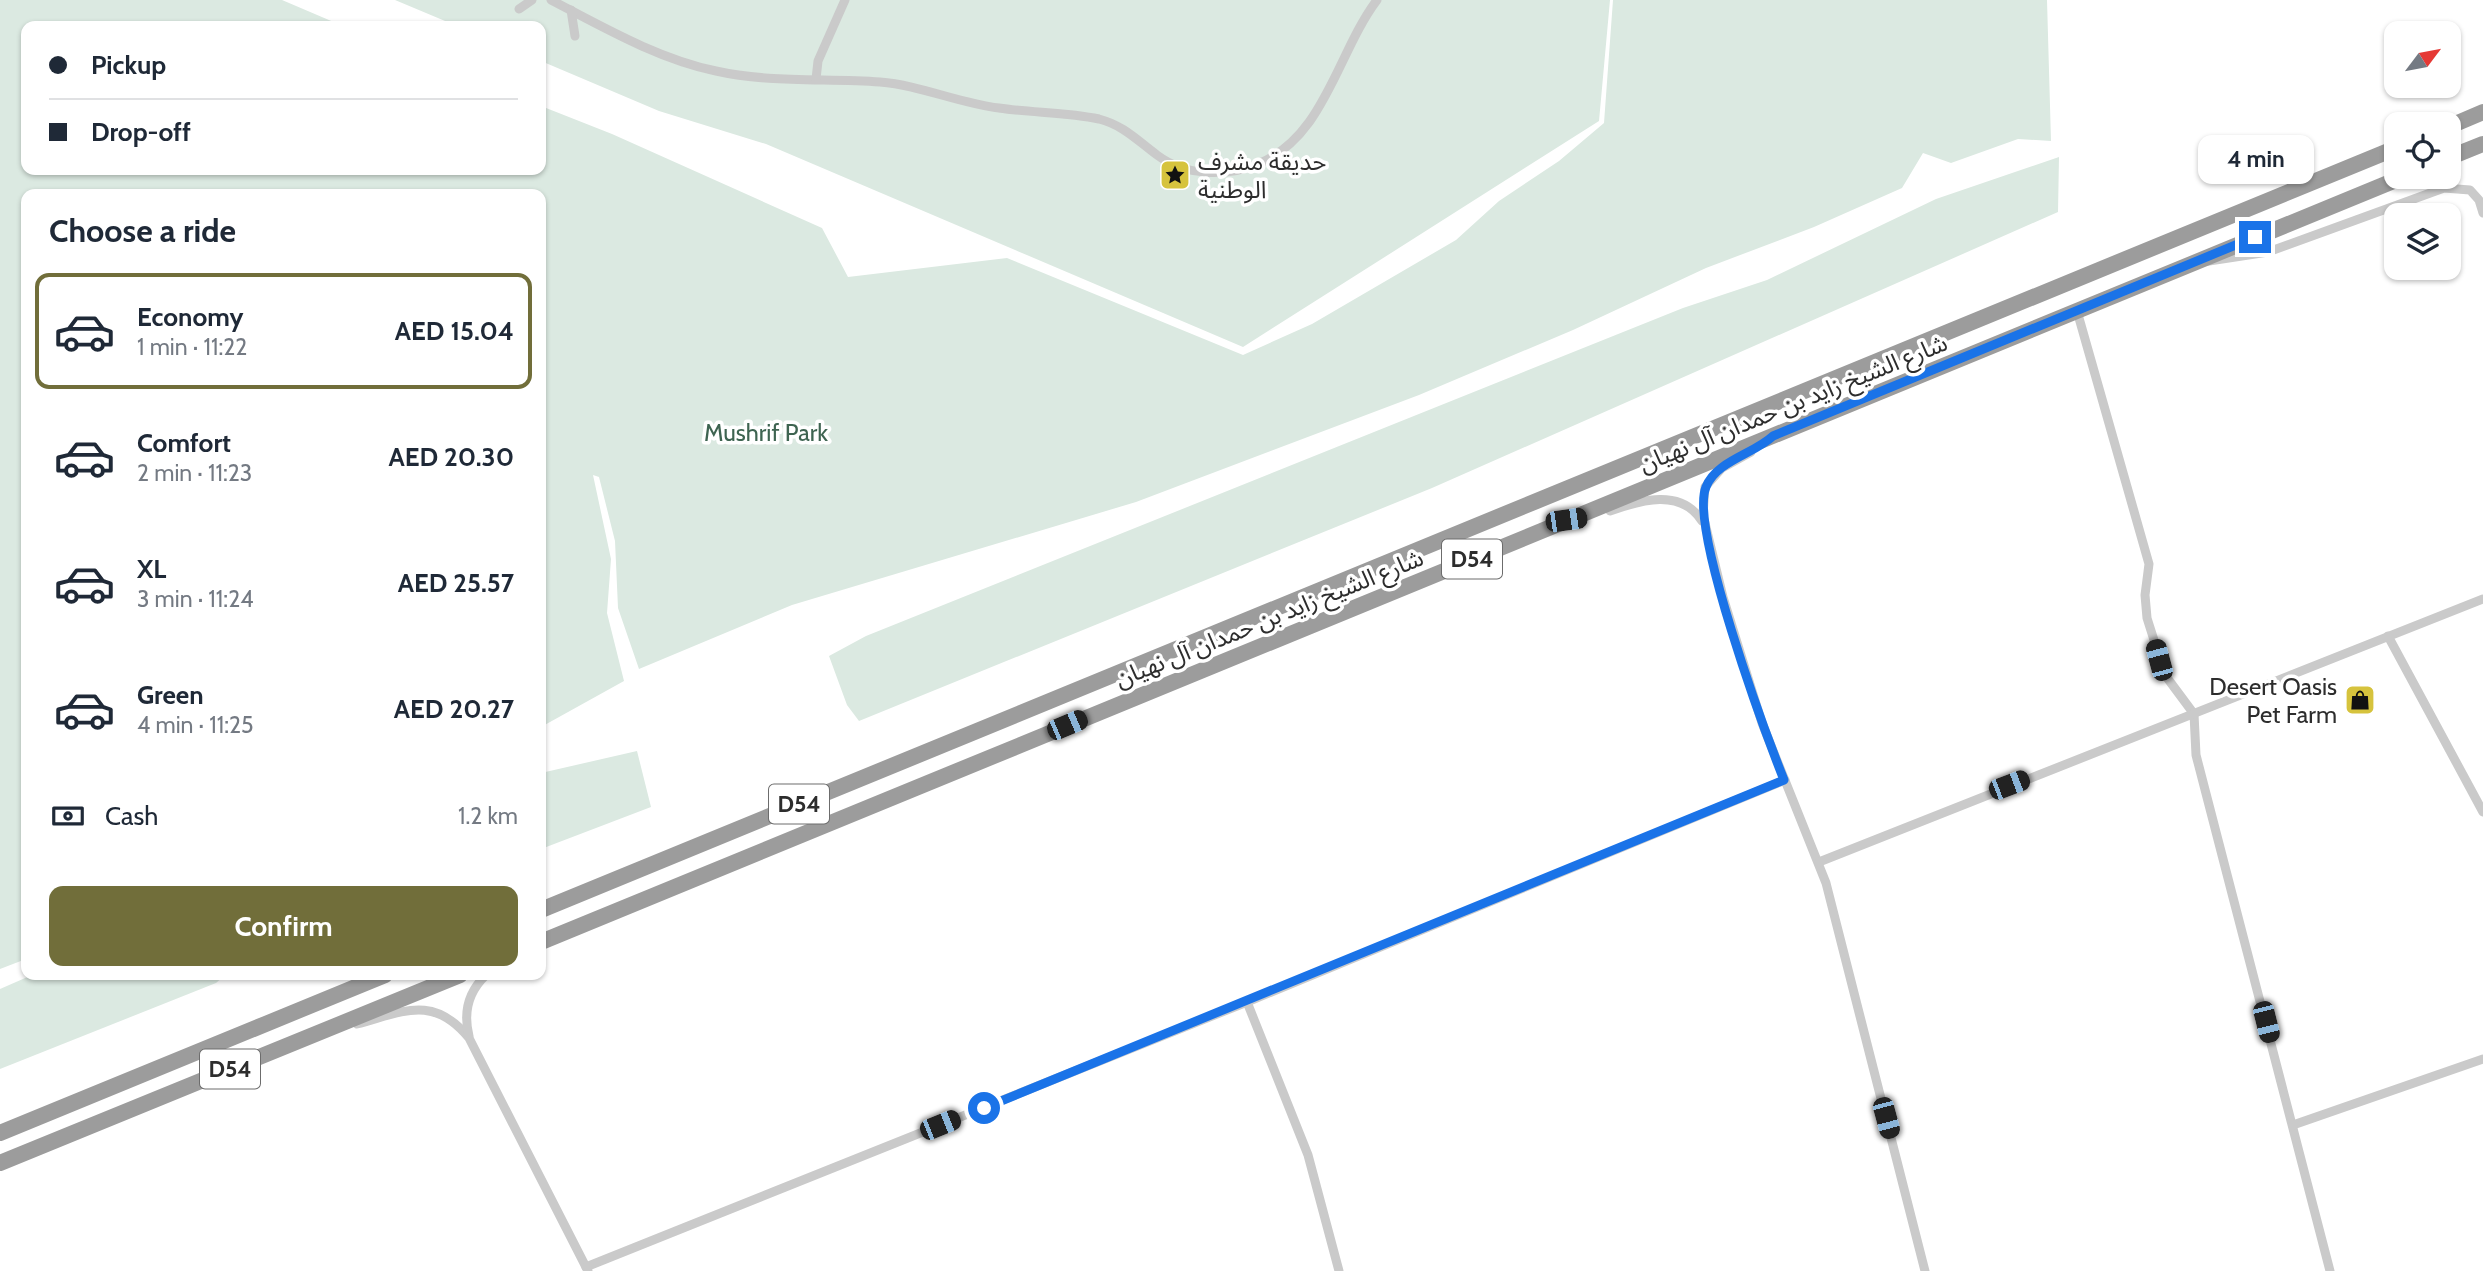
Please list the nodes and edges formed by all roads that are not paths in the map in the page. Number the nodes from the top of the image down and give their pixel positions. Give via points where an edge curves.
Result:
1 (532, 0) edge
2 (551, 0) edge
3 (845, 0) edge
4 (1377, 0) edge
5 (519, 9) dead end
6 (571, 10) junction
7 (575, 36) dead end
8 (816, 79) junction
9 (2483, 112) edge
10 (2461, 121) edge
11 (2483, 144) edge
12 (2384, 153) edge
13 (2461, 153) edge
14 (2384, 185) edge
15 (2483, 214) edge
16 (2197, 261) junction
17 (2077, 311) junction
18 (1773, 436) junction
19 (1566, 520) junction
20 (1705, 529) junction
21 (2483, 599) edge
22 (2388, 636) junction
23 (2194, 713) junction
24 (1784, 780) junction
25 (2483, 812) edge
26 (1819, 862) junction
27 (546, 908) edge
28 (546, 940) edge
29 (372, 980) edge
30 (448, 980) edge
31 (482, 980) edge
32 (1247, 1002) junction
33 (319, 1033) junction
34 (469, 1038) junction
35 (2483, 1059) edge
36 (2293, 1125) junction
37 (0, 1133) edge
38 (0, 1163) edge
39 (587, 1269) edge
40 (1339, 1271) edge
41 (1925, 1271) edge
42 (2330, 1271) edge

1 - 5 street
2 - 6 street
3 - 8 street via 818,61
4 - 8 street via 1302,132 1270,158 1226,172 1195,172 1176,166 1126,131 1098,119 999,108 892,83
6 - 7 street
6 - 8 street via 692,65 738,75
9 - 10 highway
11 - 13 highway
12 - 27 highway, شارع الشيخ زايد بن حمدان آل نهيان / D54
14 - 16 highway, شارع الشيخ زايد بن حمدان آل نهيان / D54
15 - 16 street via 2477,196 2462,187 2437,190 2268,252 2233,260
16 - 17 highway, شارع الشيخ زايد بن حمدان آل نهيان / D54
17 - 18 highway, شارع الشيخ زايد بن حمدان آل نهيان / D54
17 - 23 street via 2149,564 2145,607 2159,660 2173,689
18 - 19 highway, شارع الشيخ زايد بن حمدان آل نهيان / D54
18 - 20 street via 1713,475 1705,487
19 - 20 street via 1661,499 1693,510
19 - 28 highway, شارع الشيخ زايد بن حمدان آل نهيان / D54
20 - 24 street via 1746,674
21 - 22 street
22 - 23 street
22 - 25 street
23 - 26 street
23 - 36 street via 2196,755
24 - 26 street
24 - 32 street
26 - 41 street
29 - 37 highway, D54
30 - 33 highway, D54
31 - 34 street via 466,1008
32 - 39 street
32 - 40 street via 1308,1155
33 - 34 street via 410,1008 437,1012
33 - 38 highway, D54
34 - 39 street
35 - 36 street
36 - 42 street

